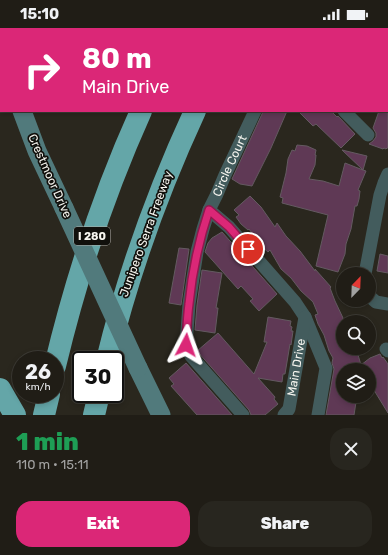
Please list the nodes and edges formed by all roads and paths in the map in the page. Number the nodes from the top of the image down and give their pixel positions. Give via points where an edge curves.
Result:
1 (22, 112) edge
2 (141, 112) edge
3 (195, 112) edge
4 (255, 112) edge
5 (345, 112) edge
6 (368, 135) dead end
7 (388, 174) edge
8 (209, 210) junction
9 (366, 267) edge
10 (376, 302) edge
11 (388, 304) edge
12 (305, 317) junction
13 (59, 351) edge
14 (109, 351) edge
15 (2, 392) edge
16 (47, 403) edge
17 (97, 403) edge
18 (15, 415) edge
19 (44, 415) edge
20 (94, 415) edge
21 (161, 415) edge
22 (243, 415) edge
23 (284, 415) edge
24 (318, 415) edge

1 - 21 street, Crestmoor Drive, bridge via 37,151
2 - 13 highway, I 280 via 121,156 91,238
3 - 14 highway, Junipero Serra Freeway via 146,231 125,291
4 - 8 street, Circle Court
5 - 6 street
7 - 9 street via 380,195
8 - 12 street, Main Drive via 234,233 295,302
8 - 22 street, Circle Court via 197,252 186,345 191,356
10 - 11 street
12 - 23 street, Main Drive via 289,409
12 - 24 street, Main Drive via 326,368
15 - 18 highway
16 - 19 highway
17 - 20 highway

